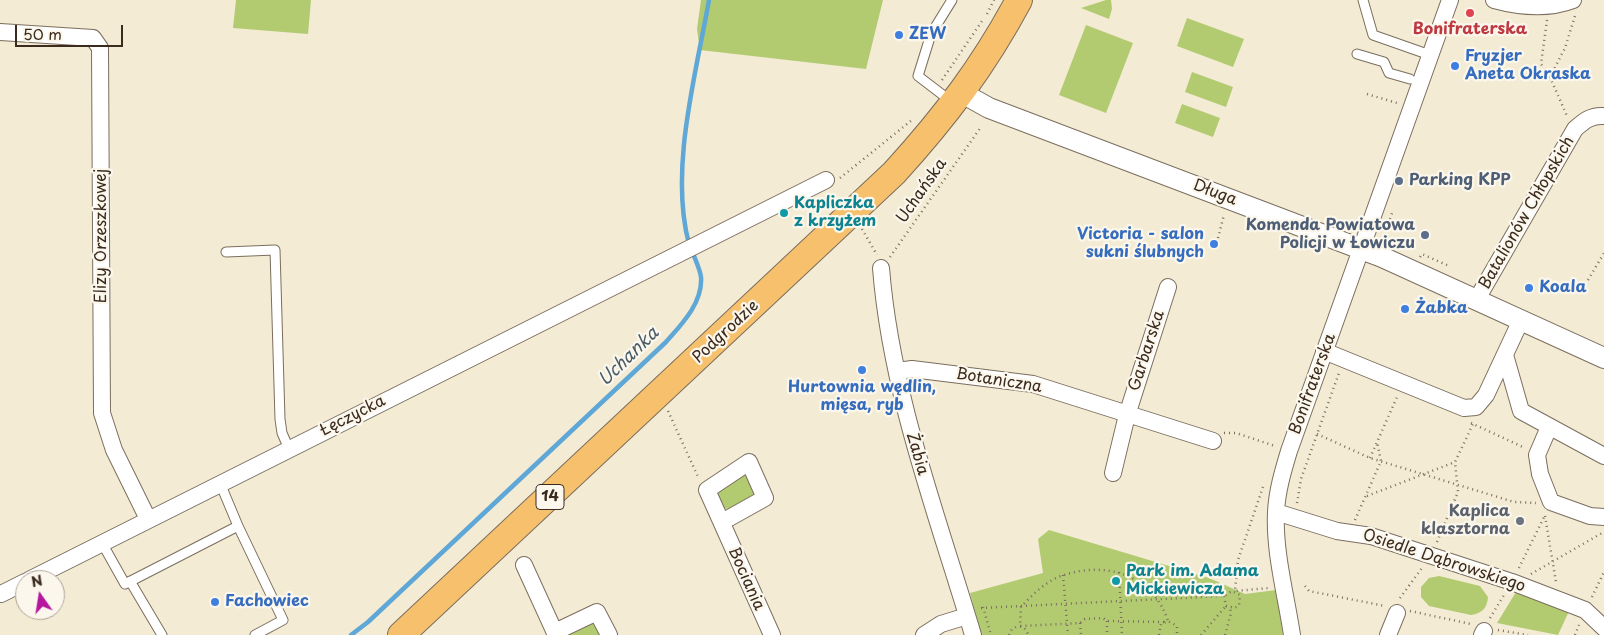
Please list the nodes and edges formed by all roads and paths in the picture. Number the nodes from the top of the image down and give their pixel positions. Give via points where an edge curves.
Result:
1 (952, 0) edge
2 (994, 0) edge
3 (1019, 0) edge
4 (1363, 0) edge
5 (1450, 0) edge
6 (1494, 0) edge
7 (1575, 5) edge
8 (1547, 6) junction
9 (0, 32) edge
10 (1357, 54) dead end
11 (1430, 55) junction
12 (1550, 77) junction
13 (1410, 79) dead end
14 (1367, 94) dead end
15 (950, 96) junction
16 (1401, 104) dead end
17 (1604, 116) edge
18 (915, 118) dead end
19 (981, 127) dead end
20 (1575, 129) junction
21 (830, 182) joint
22 (1225, 211) dead end
23 (1392, 220) dead end
24 (1388, 222) dead end
25 (865, 232) dead end
26 (1218, 238) dead end
27 (1361, 248) junction
28 (226, 252) dead end
29 (1604, 253) edge
30 (1420, 258) dead end
31 (1450, 263) dead end
32 (881, 268) junction
33 (1588, 280) dead end
34 (1168, 287) dead end
35 (1477, 299) junction
36 (1521, 320) junction
37 (1324, 351) junction
38 (1505, 354) junction
39 (1604, 358) edge
40 (1344, 359) junction
41 (898, 371) junction
42 (1399, 393) dead end
43 (665, 405) dead end
44 (1127, 415) junction
45 (1473, 424) dead end
46 (1549, 427) junction
47 (1317, 434) junction
48 (1213, 441) joint
49 (1377, 442) junction
50 (289, 449) junction
51 (1272, 454) dead end
52 (1604, 456) edge
53 (1370, 458) junction
54 (1381, 462) junction
55 (1455, 462) junction
56 (1113, 473) dead end
57 (1421, 473) junction
58 (220, 483) junction
59 (1264, 483) dead end
60 (1458, 485) junction
61 (707, 490) junction
62 (1365, 496) junction
63 (1548, 508) junction
64 (1296, 511) dead end
65 (1276, 512) junction
66 (1604, 517) edge
67 (148, 519) junction
68 (722, 522) junction
69 (238, 526) junction
70 (1604, 531) edge
71 (1350, 533) junction
72 (102, 543) junction
73 (1431, 556) junction
74 (1553, 561) junction
75 (524, 565) dead end
76 (49, 570) edge
77 (1119, 572) junction
78 (1604, 572) edge
79 (1063, 575) junction
80 (130, 581) junction
81 (1513, 583) junction
82 (1305, 586) dead end
83 (15, 587) edge
84 (1273, 588) dead end
85 (0, 595) edge
86 (1224, 596) junction
87 (1158, 599) junction
88 (1559, 599) junction
89 (1120, 600) junction
90 (1066, 604) junction
91 (1226, 606) dead end
92 (983, 607) junction
93 (1021, 607) junction
94 (1230, 608) junction
95 (1399, 608) junction
96 (1585, 610) junction
97 (966, 614) junction
98 (1107, 621) junction
99 (1121, 621) junction
100 (1166, 621) junction
101 (1080, 623) junction
102 (1068, 624) junction
103 (1020, 626) junction
104 (1484, 628) edge
105 (1604, 628) edge
106 (556, 633) edge
107 (162, 635) edge
108 (254, 635) edge
109 (401, 635) edge
110 (609, 635) edge
111 (772, 635) edge
112 (924, 635) edge
113 (973, 635) edge
114 (991, 635) edge
115 (1009, 635) edge
116 (1028, 635) edge
117 (1068, 635) edge
118 (1081, 635) edge
119 (1107, 635) edge
120 (1122, 635) edge
121 (1159, 635) edge
122 (1177, 635) edge
123 (1201, 635) edge
124 (1226, 635) edge
125 (1292, 635) edge
126 (1388, 635) edge
127 (1528, 635) edge

1 - 15 lane via 931,34 918,76
2 - 15 path
3 - 15 main road, Podgrodzie / 14
4 - 11 lane via 1373,35
5 - 11 street, Bonifraterska
6 - 8 street via 1515,5
7 - 8 street
7 - 12 path via 1565,48
8 - 12 path via 1541,64
9 - 67 street, Elizy Orzeszkowej via 93,38 100,48 102,414 114,450
10 - 13 lane via 1384,62 1389,73
11 - 27 street, Bonifraterska
12 - 20 path
14 - 16 path
15 - 27 street, Długa
15 - 109 main road, Podgrodzie / 14 via 894,174
17 - 20 street, Batalionów Chłopskich via 1597,115
18 - 21 path
19 - 32 path, Uchańska
20 - 35 street, Batalionów Chłopskich
21 - 50 street, Łęczycka via 711,236
22 - 26 path
23 - 24 path
25 - 32 path via 874,246
27 - 35 street, Długa
27 - 37 street, Bonifraterska
28 - 50 lane via 275,250 280,419
29 - 33 path
30 - 31 path via 1422,254 1449,266
32 - 41 street, Żabia via 884,303
34 - 44 street, Garbarska
35 - 36 street, Długa
36 - 38 street
36 - 39 street, Długa
37 - 40 street
37 - 65 street, Bonifraterska via 1289,451
38 - 40 street via 1486,395 1476,407 1464,408
38 - 46 street via 1521,411
40 - 47 path
41 - 44 street, Botaniczna via 912,369 1033,384
41 - 97 street, Żabia via 910,431
42 - 49 path
43 - 61 path via 701,484
44 - 48 street, Botaniczna
44 - 56 street
45 - 55 path
46 - 52 street
46 - 63 street via 1537,455
47 - 53 path
47 - 64 path via 1302,479
48 - 51 path via 1224,432 1236,433 1275,445
49 - 53 path
49 - 54 path
50 - 58 street, Łęczycka
53 - 54 path
54 - 57 path
54 - 62 path
55 - 57 path
55 - 60 path
57 - 60 path
57 - 62 path
58 - 67 street, Łęczycka
58 - 69 lane
59 - 84 path via 1238,560 1236,591
60 - 63 path via 1514,502 1538,503
60 - 73 path
61 - 68 street, Bociania
61 - 68 street via 749,462 765,498
62 - 71 path
63 - 66 street
63 - 74 path
63 - 81 path
65 - 71 street, Osiedle Dąbrowskiego
65 - 125 street, Bonifraterska
67 - 72 street, Łęczycka
68 - 111 street, Bociania
69 - 80 lane
69 - 108 lane via 283,620
70 - 74 path
71 - 73 street, Osiedle Dąbrowskiego via 1371,536
72 - 76 street, Łęczycka
72 - 80 lane via 125,584
73 - 81 street, Osiedle Dąbrowskiego
73 - 95 path
74 - 81 path
74 - 88 path
75 - 106 street
77 - 79 path via 1089,570
77 - 87 path via 1142,582
77 - 89 path
78 - 96 path
79 - 90 path
79 - 93 path via 1039,589
80 - 107 lane
81 - 88 street, Osiedle Dąbrowskiego
81 - 104 path
82 - 95 path via 1309,591
83 - 85 street
86 - 87 path
86 - 94 path via 1223,601
86 - 94 path via 1232,591 1240,595 1239,605
87 - 89 path
87 - 100 path
88 - 96 street, Osiedle Dąbrowskiego
89 - 90 path
89 - 99 path
90 - 93 path
90 - 102 path
91 - 123 path
92 - 93 path
92 - 97 path
92 - 114 path
93 - 103 path
94 - 124 path
95 - 104 path
95 - 126 street
96 - 105 street, Osiedle Dąbrowskiego
97 - 112 street
97 - 113 street, Żabia
98 - 99 path
98 - 101 path via 1103,618 1085,619
98 - 119 path
99 - 100 path
99 - 120 path
100 - 121 path via 1159,628
100 - 122 path via 1177,626
101 - 102 path
101 - 118 path
102 - 103 path
102 - 117 path
103 - 115 path via 1012,629
103 - 116 path
104 - 127 path
106 - 110 street via 597,612

